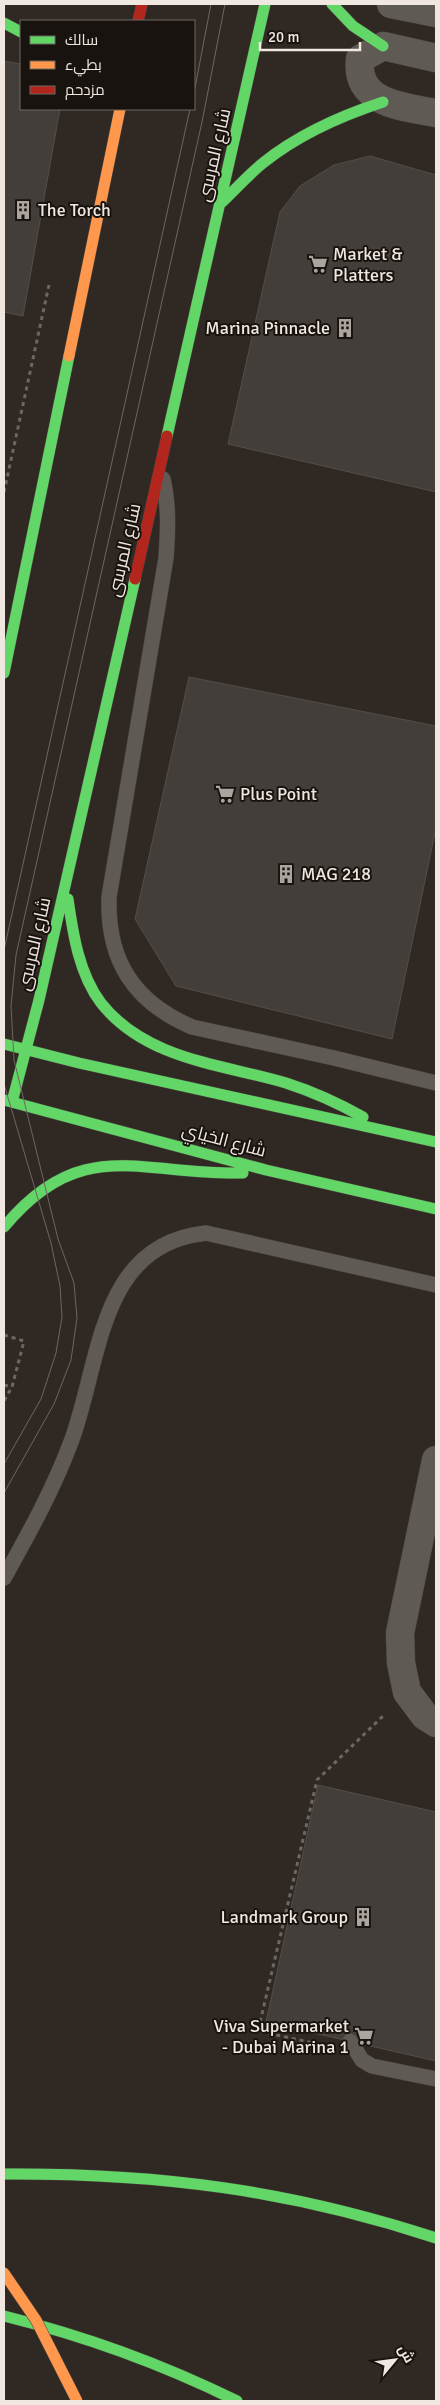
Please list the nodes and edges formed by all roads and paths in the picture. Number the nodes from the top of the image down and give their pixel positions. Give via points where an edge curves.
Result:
1 (142, 4) edge
2 (265, 4) edge
3 (332, 4) edge
4 (391, 4) edge
5 (436, 14) edge
6 (138, 20) edge
7 (4, 23) edge
8 (20, 31) edge
9 (383, 46) junction
10 (436, 58) edge
11 (382, 102) junction
12 (119, 114) edge
13 (436, 114) edge
14 (221, 203) junction
15 (50, 281) dead end
16 (161, 467) junction
17 (4, 492) edge
18 (4, 673) edge
19 (66, 885) junction
20 (4, 1044) edge
21 (26, 1049) junction
22 (436, 1083) edge
23 (8, 1101) edge
24 (381, 1130) junction
25 (436, 1142) edge
26 (266, 1170) junction
27 (436, 1210) edge
28 (4, 1227) edge
29 (436, 1285) edge
30 (4, 1335) edge
31 (4, 1385) edge
32 (12, 1387) junction
33 (4, 1401) edge
34 (436, 1460) edge
35 (4, 1578) edge
36 (407, 1692) junction
37 (436, 1723) edge
38 (352, 2046) joint
39 (436, 2079) edge
40 (4, 2174) edge
41 (436, 2238) edge
42 (4, 2273) edge
43 (4, 2316) edge
44 (77, 2401) edge
45 (237, 2401) edge

1 - 6 main road
2 - 14 main road, شارع المرسى
3 - 9 main road via 353,26
4 - 5 street
7 - 8 main road
9 - 10 street
9 - 11 street via 360,60 359,71 367,88
11 - 13 street
11 - 14 main road via 335,119 283,148 262,163
12 - 18 main road
14 - 16 main road, شارع المرسى
15 - 17 path
16 - 19 main road, شارع المرسى
16 - 22 lane via 168,497 166,558 109,897 110,934 122,968 144,998 175,1020 192,1027
19 - 21 main road, شارع المرسى
19 - 24 main road via 75,941 89,983 100,1002 132,1033 171,1054 269,1077 328,1097
20 - 21 main road
21 - 23 main road, شارع المرسى
21 - 24 main road
23 - 26 main road, شارع الخياي
24 - 25 main road
26 - 27 main road, شارع الخياي
26 - 28 main road via 219,1174 136,1165 98,1166 54,1181 35,1193
29 - 35 lane via 206,1233 169,1241 153,1251 113,1298 79,1417 60,1470
30 - 32 path via 24,1341
31 - 32 path
32 - 33 path
34 - 36 street via 400,1633 401,1663
36 - 37 street via 425,1716
36 - 38 path via 317,1780 258,2031
38 - 39 lane via 362,2060 372,2066
40 - 41 main road via 117,2175 193,2182 342,2210
42 - 44 main road, bridge via 36,2320
43 - 45 main road via 154,2362

